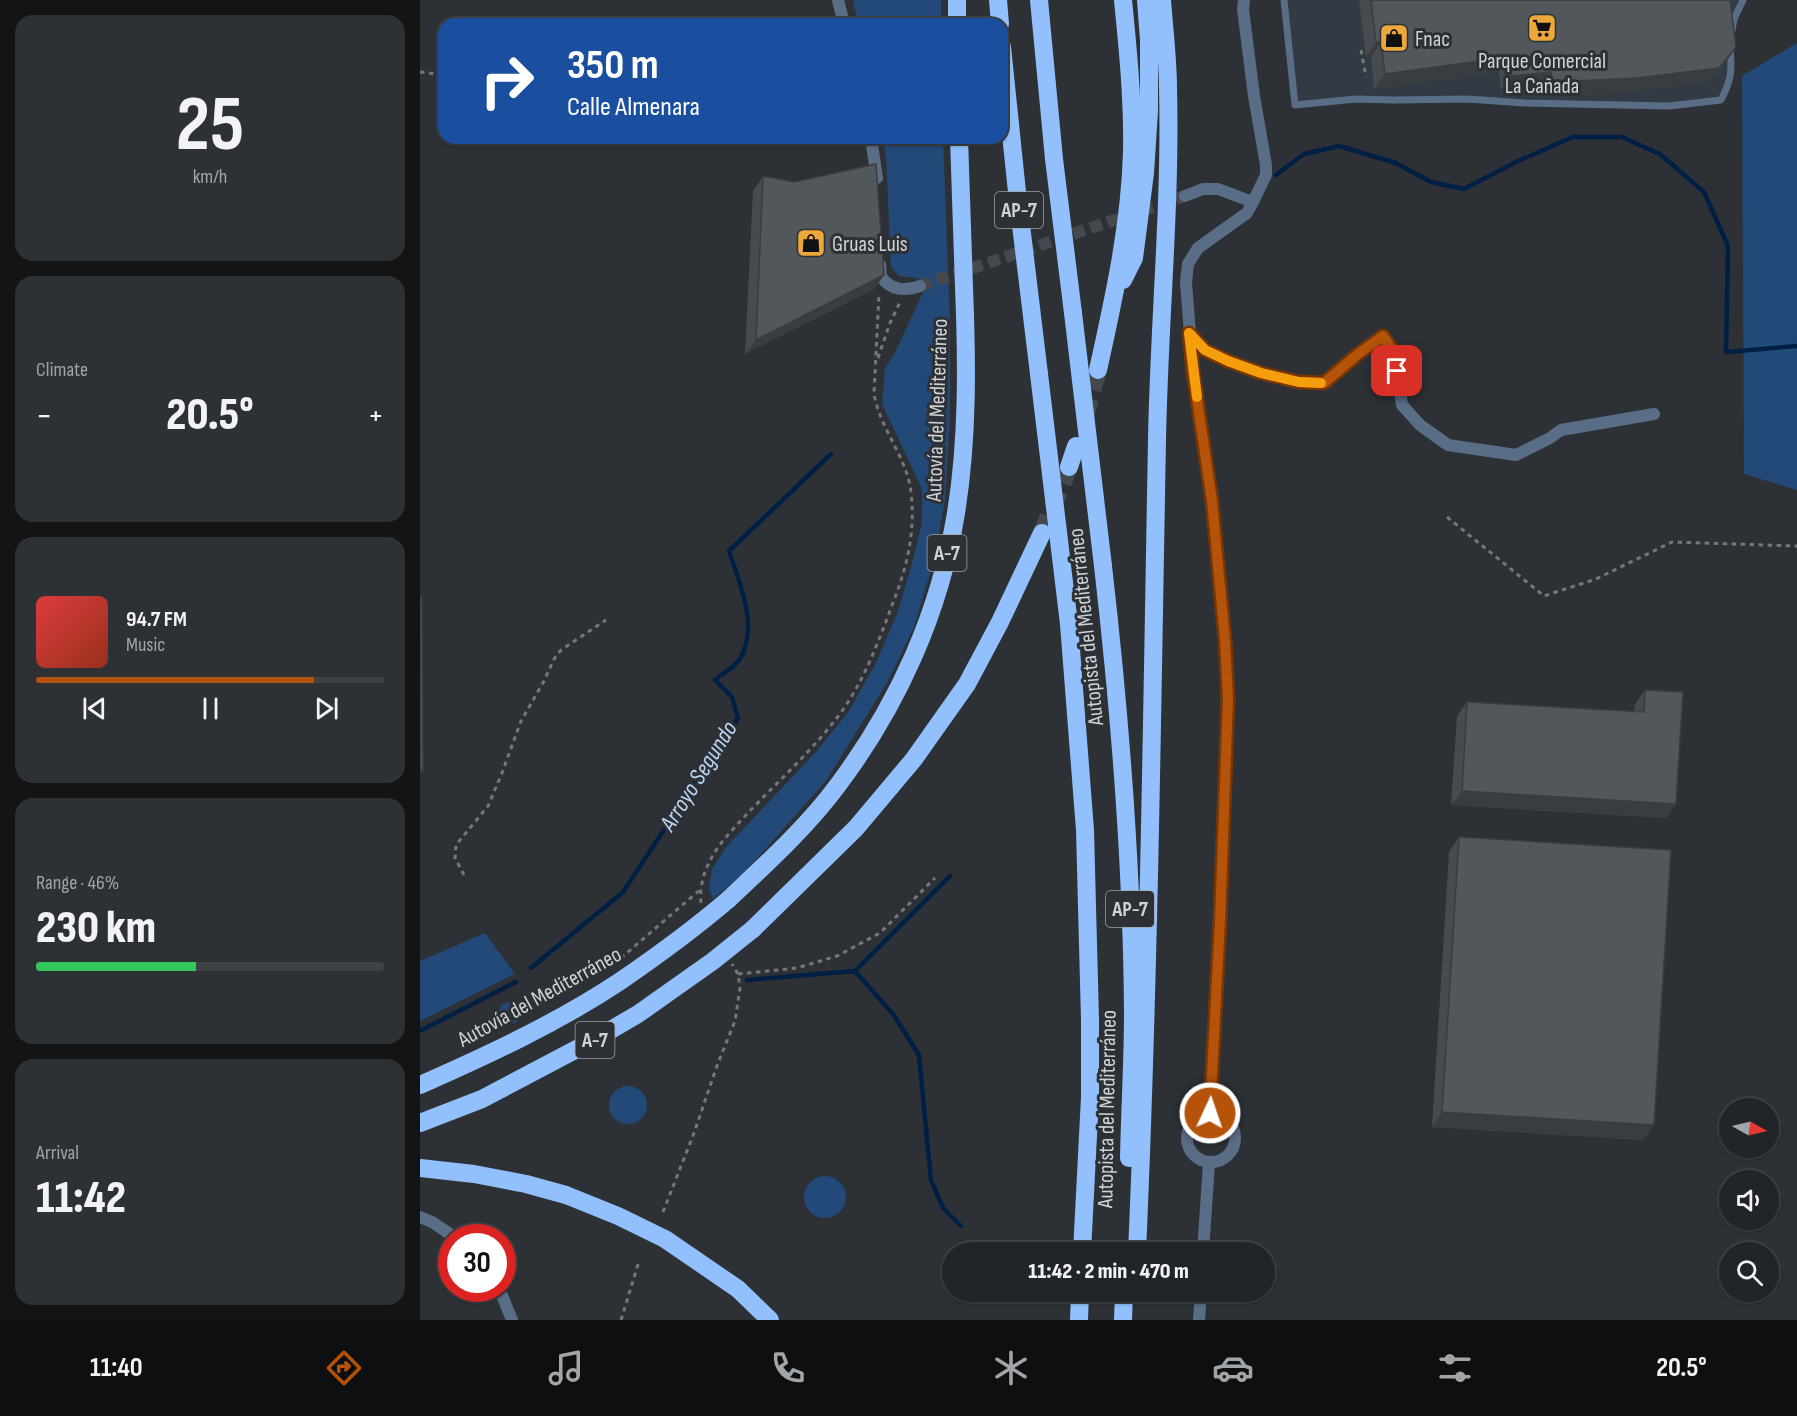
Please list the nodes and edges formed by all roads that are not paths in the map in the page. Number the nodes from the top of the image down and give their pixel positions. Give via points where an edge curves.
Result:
1 (838, 0) edge
2 (957, 0) edge
3 (998, 0) edge
4 (1039, 0) edge
5 (1123, 0) edge
6 (1146, 0) edge
7 (1162, 0) edge
8 (1284, 0) edge
9 (1743, 0) edge
10 (1242, 3) edge
11 (842, 18) edge
12 (957, 18) edge
13 (1000, 18) edge
14 (1008, 105) edge
15 (872, 144) edge
16 (959, 144) edge
17 (878, 189) edge
18 (1185, 196) tunnel mouth
19 (1253, 202) junction
20 (879, 255) edge
21 (917, 287) tunnel mouth
22 (1114, 298) junction
23 (1189, 333) junction
24 (1098, 370) tunnel mouth
25 (1654, 414) dead end
26 (1076, 446) dead end
27 (1069, 467) tunnel mouth
28 (1042, 532) tunnel mouth
29 (420, 1085) edge
30 (1210, 1113) junction
31 (420, 1123) edge
32 (1209, 1163) junction
33 (420, 1168) edge
34 (420, 1217) edge
35 (438, 1226) edge
36 (1083, 1242) edge
37 (1126, 1242) edge
38 (1137, 1242) edge
39 (1204, 1242) edge
40 (505, 1302) edge
41 (1080, 1302) edge
42 (1124, 1302) edge
43 (1135, 1302) edge
44 (1200, 1302) edge
45 (512, 1320) edge
46 (770, 1320) edge
47 (1079, 1320) edge
48 (1123, 1320) edge
49 (1134, 1320) edge
50 (1199, 1320) edge

1 - 11 street
2 - 12 highway
3 - 13 highway
4 - 37 highway, Autopista del Mediterráneo / AP-7, bridge via 1054,159 1116,679 1133,1012
5 - 22 highway via 1132,153
6 - 22 highway via 1149,111 1145,173 1134,258
7 - 38 highway via 1168,87 1167,177 1157,412 1149,904
8 - 9 lane via 1295,105 1356,99 1467,99 1669,106 1721,100 1730,84 1730,38
10 - 19 street via 1266,165 1266,175
14 - 36 highway, Autopista del Mediterráneo / AP-7, bridge via 1069,624 1085,830 1090,1097
15 - 17 street
16 - 29 highway, Autovía del Mediterráneo / A-7, bridge via 966,341 963,449 956,514 933,608 894,700 837,786 799,830 691,931 579,1007
18 - 19 street via 1203,189 1218,189
19 - 23 street via 1247,213 1198,248 1188,264
20 - 21 street via 880,274 886,284 895,289
22 - 24 highway
23 - 25 street via 1205,350 1228,361 1299,382 1324,383 1383,336 1395,354 1401,405 1448,445 1516,455 1562,430
23 - 30 street via 1212,501 1228,699
26 - 27 highway
28 - 31 highway, A-7, bridge via 967,684 914,759 856,828 753,929 629,1020 482,1099
30 - 32 street via 1196,1119 1186,1139 1196,1158
30 - 32 street via 1228,1120 1234,1128 1235,1143 1221,1161
32 - 39 street
33 - 46 highway via 526,1184 618,1216 665,1239 738,1289
34 - 35 street
40 - 45 street
41 - 47 highway
42 - 48 highway
43 - 49 highway
44 - 50 street

